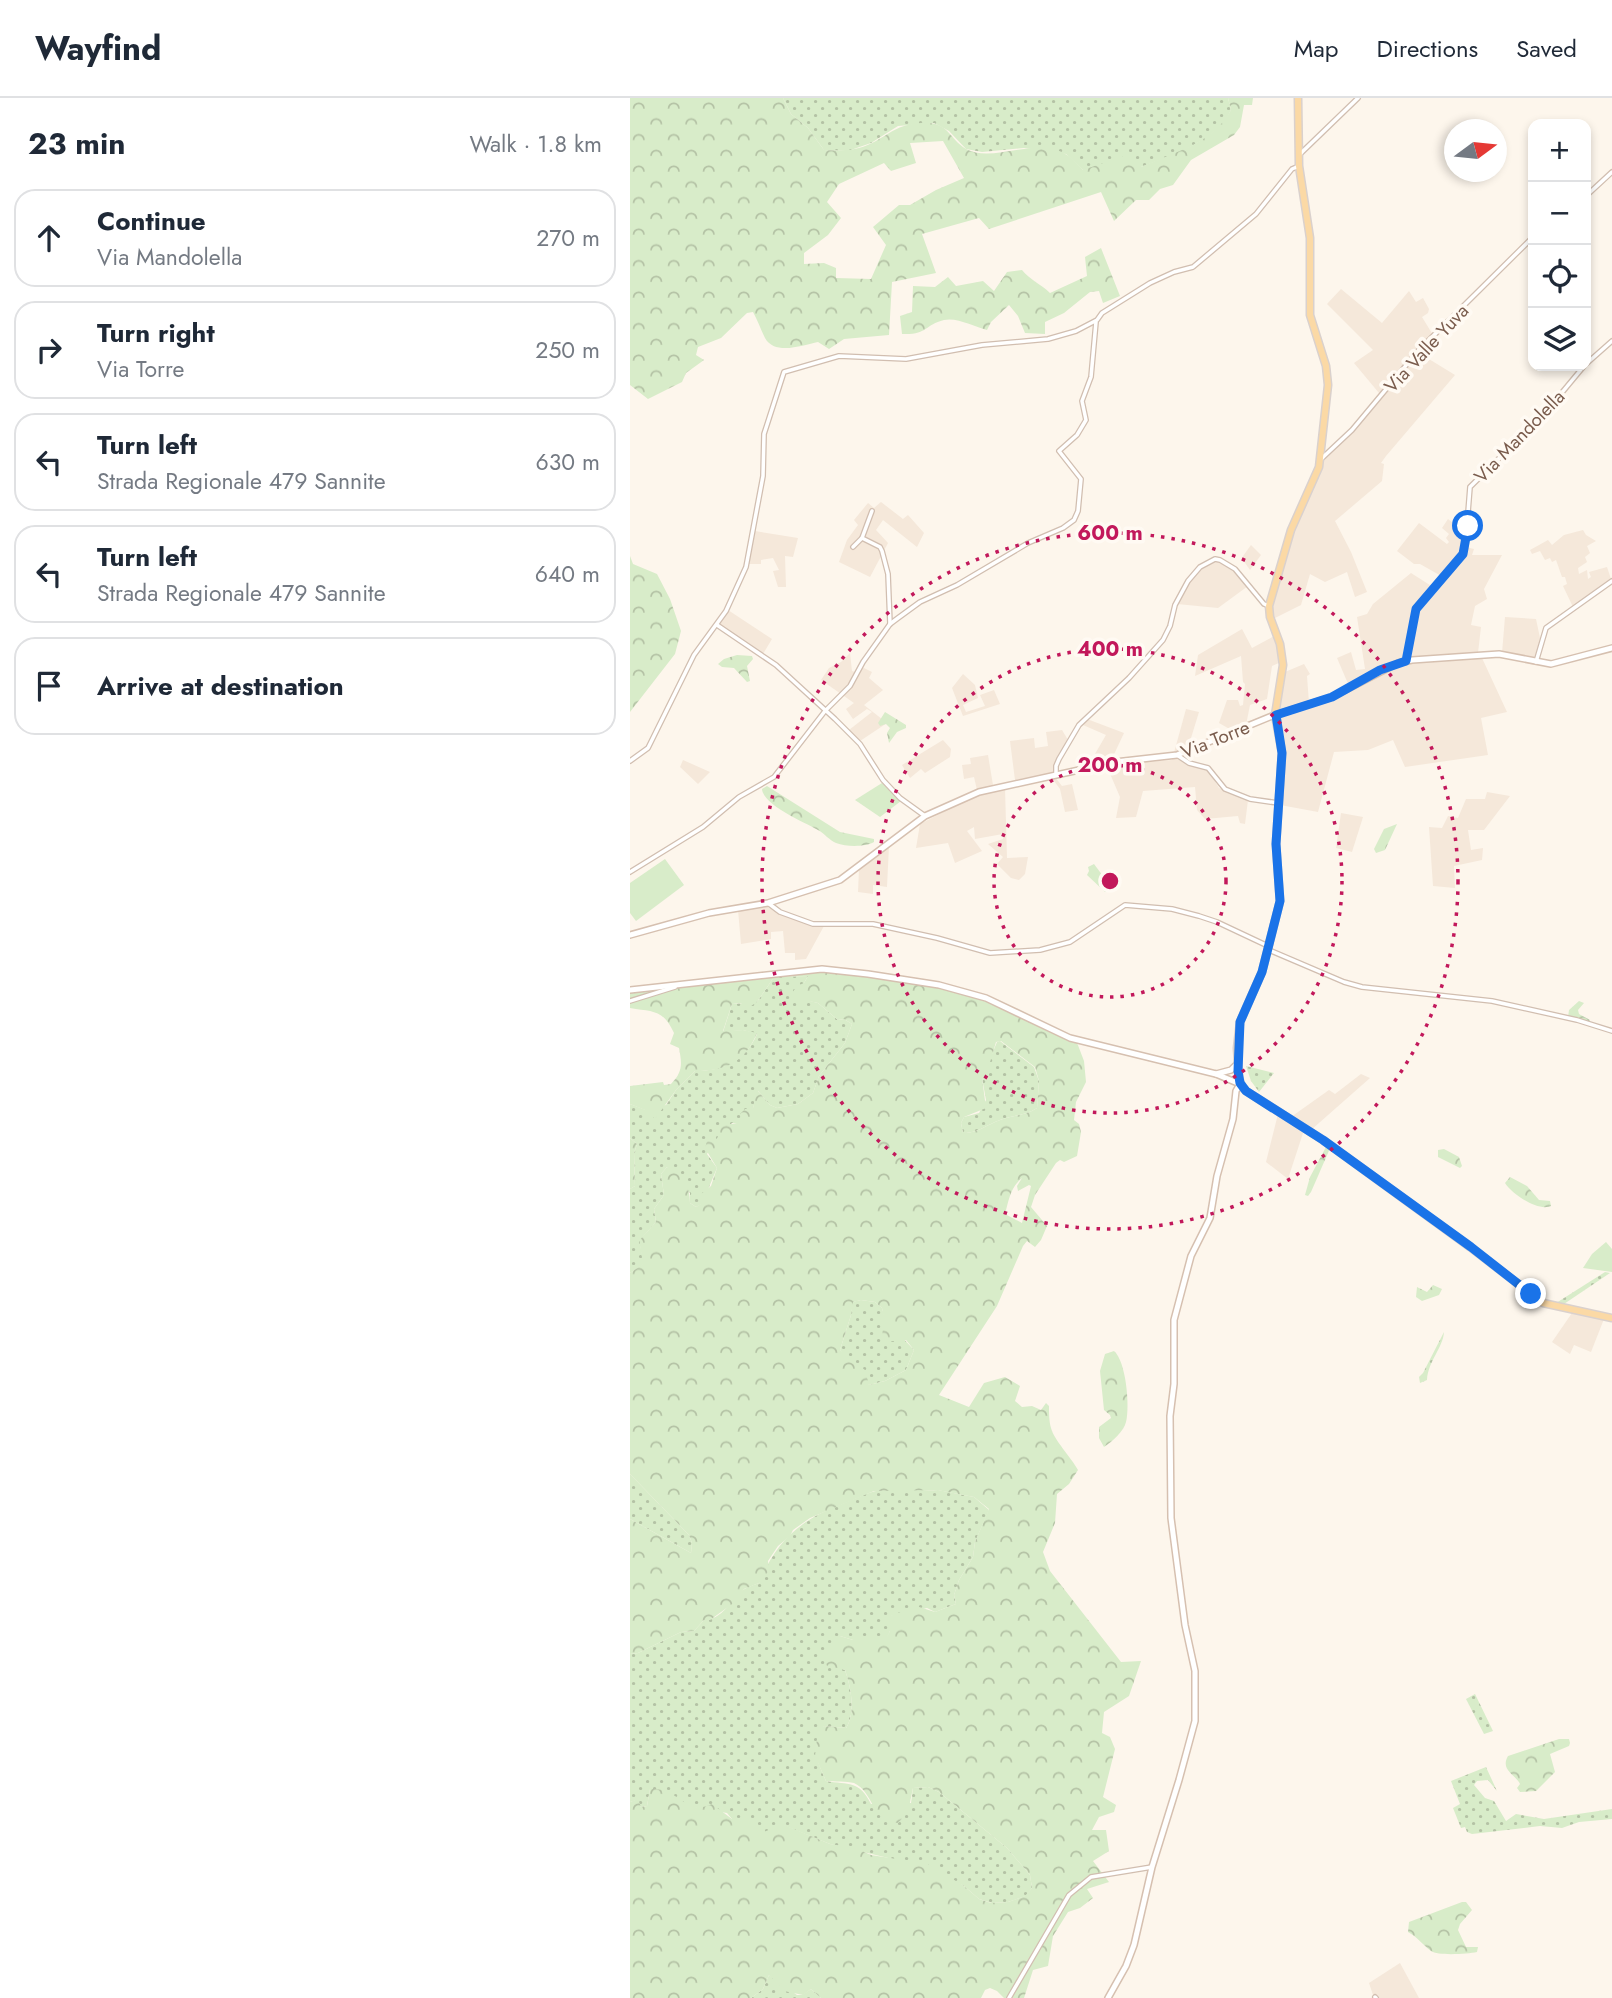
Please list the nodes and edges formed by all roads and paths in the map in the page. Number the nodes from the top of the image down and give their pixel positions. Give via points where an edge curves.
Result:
1 (1298, 98) edge
2 (1358, 98) edge
3 (1299, 155) junction
4 (1299, 166) junction
5 (1612, 172) edge
6 (1591, 191) edge
7 (1528, 242) edge
8 (1097, 320) junction
9 (1612, 341) edge
10 (1591, 360) edge
11 (1580, 371) edge
12 (1320, 460) junction
13 (872, 511) dead end
14 (862, 538) junction
15 (853, 547) dead end
16 (1612, 581) edge
17 (1269, 606) junction
18 (890, 624) junction
19 (717, 625) junction
20 (1612, 648) edge
21 (1406, 661) junction
22 (1536, 663) junction
23 (825, 710) junction
24 (1276, 715) junction
25 (1177, 755) junction
26 (630, 761) edge
27 (1056, 775) junction
28 (1278, 803) junction
29 (925, 816) junction
30 (630, 872) edge
31 (768, 903) junction
32 (630, 935) edge
33 (1269, 948) junction
34 (677, 983) junction
35 (630, 990) edge
36 (630, 1001) edge
37 (1612, 1031) edge
38 (1238, 1063) junction
39 (1216, 1074) junction
40 (1240, 1084) junction
41 (1612, 1318) edge
42 (1152, 1867) junction
43 (1009, 1998) edge
44 (1108, 1998) edge

1 - 3 main road
2 - 3 street
3 - 4 main road
4 - 8 street via 1256,214 1193,267 1150,283
4 - 12 main road via 1310,238 1310,315 1328,379
5 - 6 street
7 - 12 street, Via Valle Yuva via 1418,351 1352,430
8 - 18 street via 1091,377 1082,401 1086,419 1059,451 1081,479 1077,515 1063,528 1028,542 920,602
8 - 19 street via 1063,335 1033,341 906,359 839,356 784,372 764,434 763,476 750,553
9 - 10 street, Via Mandolella
11 - 21 street, Via Mandolella via 1545,414 1470,487 1465,550 1416,609
12 - 17 main road via 1291,530
13 - 14 street
14 - 15 street
14 - 18 street via 882,551
16 - 22 street via 1546,628
17 - 24 main road via 1283,658
17 - 27 street via 1235,569 1220,560 1200,567 1175,605 1163,639 1079,725 1059,759
18 - 23 street via 850,686
19 - 23 street via 776,665
19 - 26 street via 694,655 648,748
20 - 22 main road, Via Torre via 1557,663
21 - 22 main road, Via Torre via 1499,654
21 - 24 main road, Via Torre via 1332,697
23 - 29 street via 860,744 883,780
23 - 30 street via 774,777
24 - 25 main road, Via Torre
24 - 28 main road via 1282,753
25 - 27 main road, Via Torre
25 - 28 street via 1208,768 1225,789
27 - 29 main road, Via Torre via 993,787
28 - 33 main road via 1280,901
29 - 31 main road, Via Torre via 840,880
31 - 32 main road, Via Torre via 709,913
31 - 33 street via 813,924 873,924 990,953 1040,950 1070,942 1125,905 1172,909 1217,922
33 - 37 street via 1362,987 1494,1002
33 - 38 main road via 1240,1022
34 - 35 main road
34 - 36 street
34 - 39 main road via 822,969 906,979 986,998 1070,1038
38 - 39 main road
38 - 40 main road
39 - 40 main road
40 - 41 main road via 1543,1303
40 - 42 main road via 1210,1218 1191,1255 1174,1320 1171,1518 1194,1669 1195,1714
42 - 43 street via 1091,1877 1069,1895
42 - 44 main road via 1134,1945

